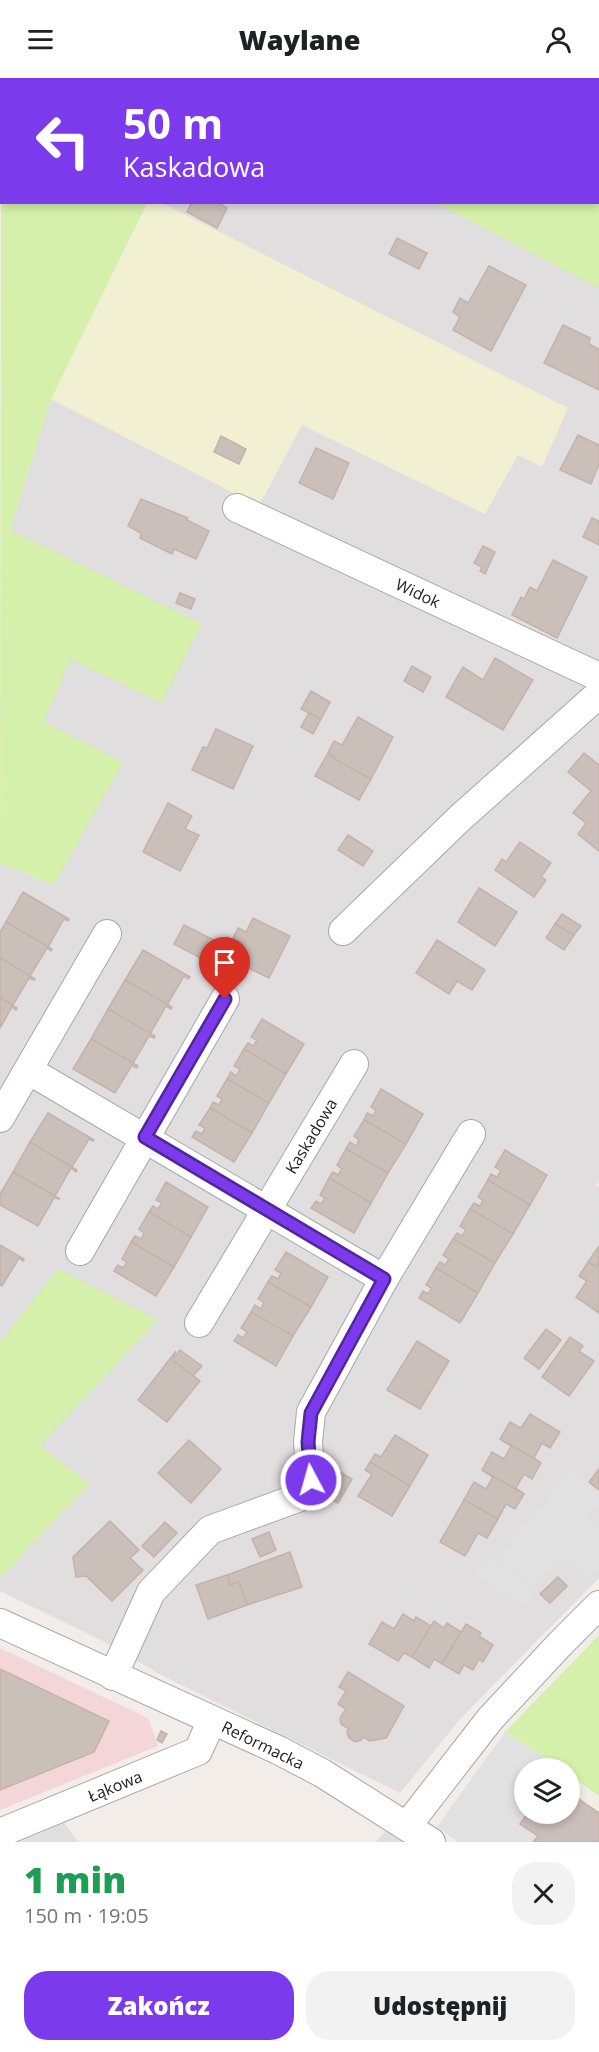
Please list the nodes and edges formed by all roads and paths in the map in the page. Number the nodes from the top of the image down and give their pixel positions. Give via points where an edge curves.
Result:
1 (237, 508) dead end
2 (599, 677) edge
3 (599, 694) edge
4 (343, 931) dead end
5 (106, 934) dead end
6 (225, 999) dead end
7 (354, 1064) dead end
8 (28, 1070) junction
9 (0, 1118) edge
10 (471, 1134) dead end
11 (145, 1137) junction
12 (267, 1209) junction
13 (80, 1251) dead end
14 (384, 1279) junction
15 (199, 1323) dead end
16 (599, 1605) edge
17 (0, 1623) edge
18 (113, 1676) junction
19 (212, 1720) junction
20 (407, 1826) junction
21 (0, 1833) edge
22 (431, 1842) edge

1 - 2 street, Widok
3 - 4 street via 460,818
5 - 8 street
6 - 11 street
7 - 12 street, Kaskadowa
8 - 9 street
8 - 11 street
10 - 14 street
11 - 12 street
11 - 13 street
12 - 14 street
12 - 15 street, Kaskadowa
14 - 18 street via 311,1413 311,1480 300,1497 210,1530 151,1592
16 - 20 street via 490,1719
17 - 18 street, Reformacka
18 - 19 street, Reformacka
19 - 20 street, Reformacka via 322,1773
19 - 21 street, Łąkowa via 198,1751
20 - 22 street, Reformacka

